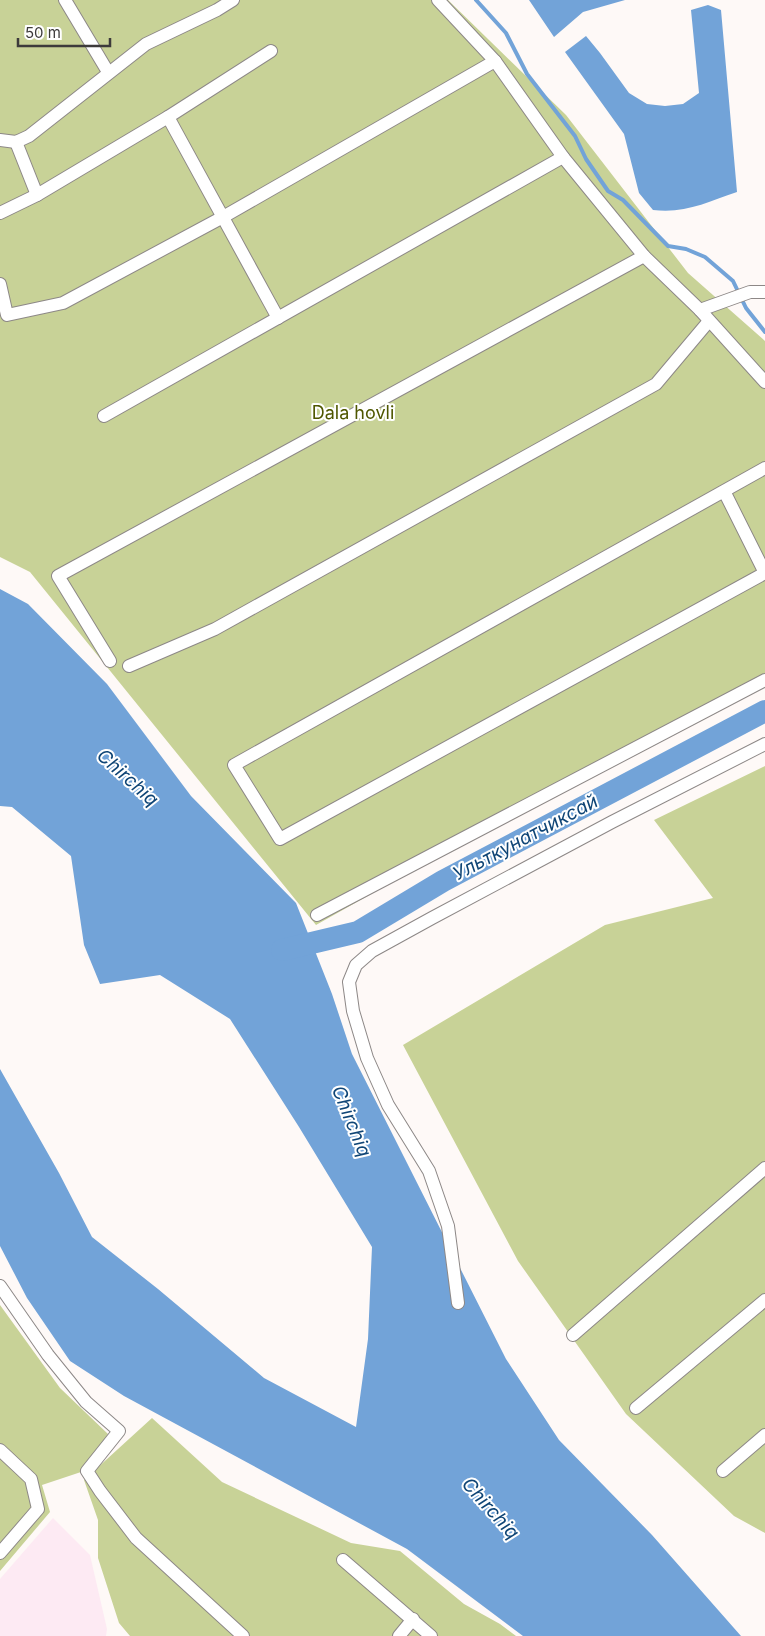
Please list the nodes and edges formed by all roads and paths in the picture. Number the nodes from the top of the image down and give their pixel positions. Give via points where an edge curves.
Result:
1 (64, 0) edge
2 (232, 0) edge
3 (438, 0) edge
4 (214, 5) edge
5 (271, 51) dead end
6 (495, 61) junction
7 (108, 72) junction
8 (168, 117) junction
9 (0, 140) edge
10 (16, 142) junction
11 (563, 157) junction
12 (37, 195) junction
13 (0, 213) edge
14 (224, 217) junction
15 (644, 256) junction
16 (0, 284) edge
17 (765, 292) edge
18 (700, 310) junction
19 (278, 318) junction
20 (709, 321) junction
21 (765, 382) edge
22 (104, 416) dead end
23 (765, 468) edge
24 (724, 491) junction
25 (110, 661) dead end
26 (129, 666) dead end
27 (765, 680) edge
28 (765, 744) edge
29 (317, 915) dead end
30 (765, 1168) edge
31 (0, 1286) edge
32 (765, 1300) edge
33 (458, 1303) dead end
34 (573, 1335) dead end
35 (636, 1408) dead end
36 (765, 1435) edge
37 (0, 1450) edge
38 (724, 1471) dead end
39 (0, 1552) edge
40 (343, 1560) dead end
41 (413, 1619) junction
42 (243, 1636) edge
43 (399, 1636) edge
44 (432, 1636) edge

1 - 7 street
2 - 4 street
3 - 6 street
4 - 7 street via 146,44
5 - 8 street
6 - 11 street
6 - 14 street
7 - 10 street via 29,136
8 - 12 street
8 - 14 street
9 - 10 street
10 - 12 street
11 - 15 street
11 - 19 street
12 - 13 street
14 - 16 street via 63,303 7,315
14 - 19 street
15 - 18 street
15 - 25 street via 58,576
17 - 18 street via 750,292
18 - 20 street
19 - 22 street
20 - 21 street
20 - 26 street via 656,384 215,629
23 - 24 street
24 - 24 street via 765,573 280,839 234,765
27 - 29 street
28 - 33 street via 432,918 372,952 356,965 349,982 353,1011 367,1058 388,1105 429,1171 448,1226
30 - 34 street
31 - 42 street via 48,1355 86,1402 120,1431 87,1471 100,1491 136,1538
32 - 35 street
36 - 38 street
37 - 39 street via 31,1479 38,1509
40 - 41 street
41 - 43 street
41 - 44 street

